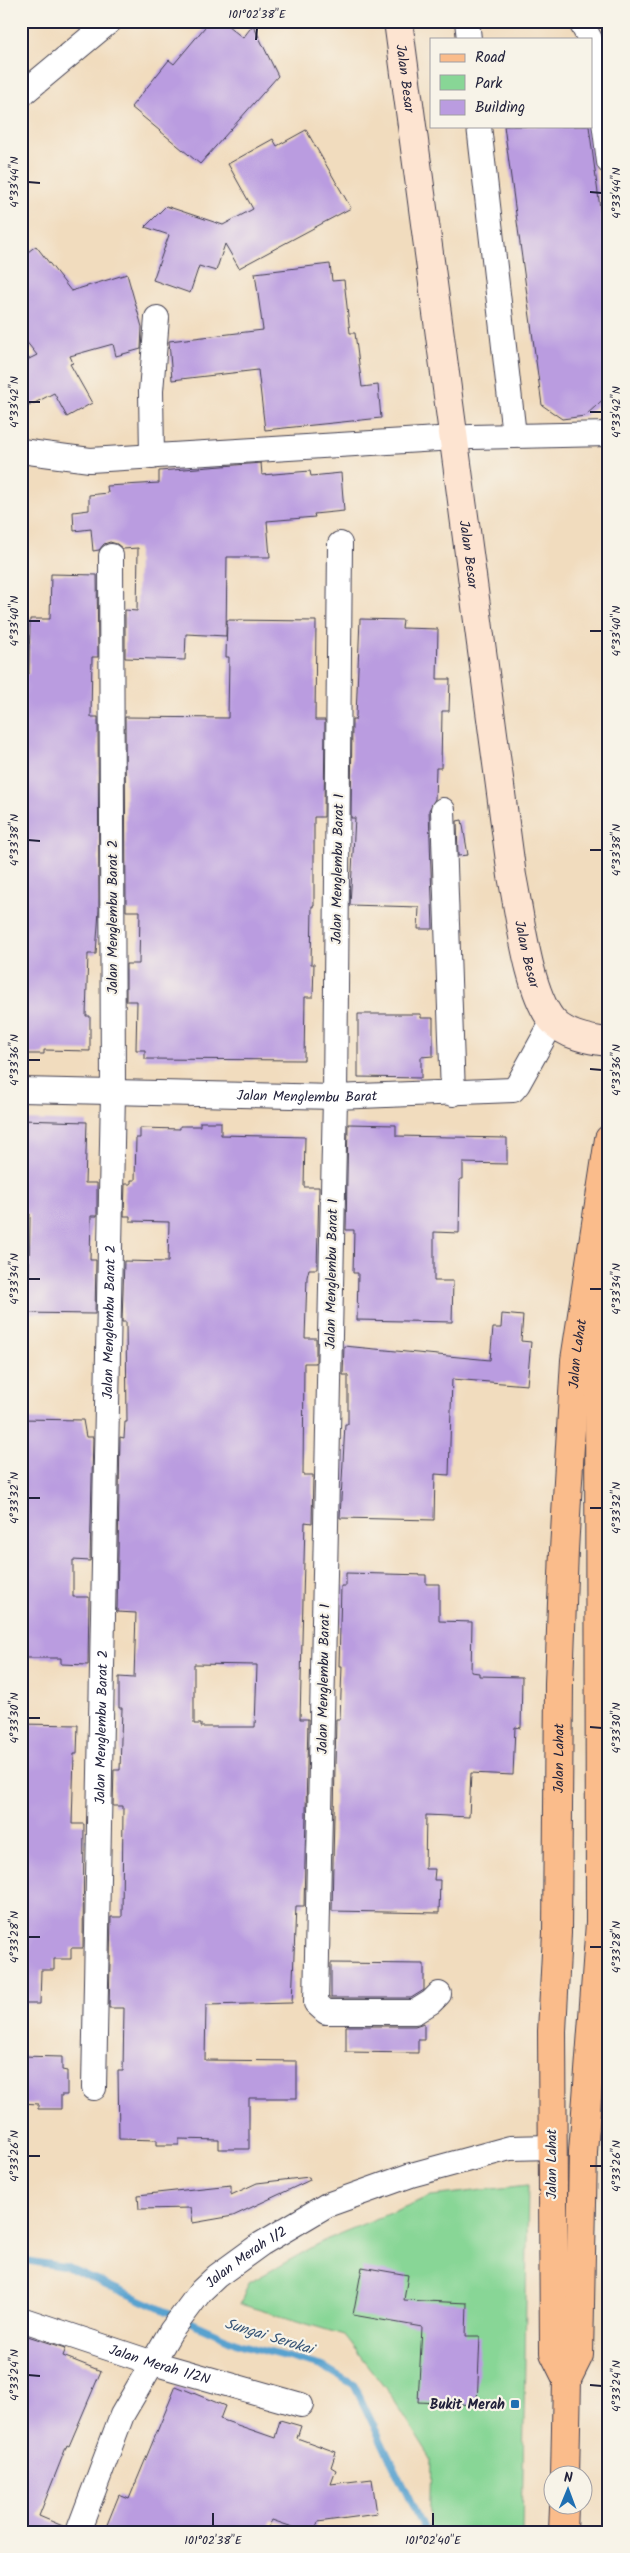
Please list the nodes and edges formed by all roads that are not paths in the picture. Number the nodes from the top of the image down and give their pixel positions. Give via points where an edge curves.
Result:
1 (110, 21) edge
2 (398, 21) edge
3 (467, 21) edge
4 (580, 21) edge
5 (469, 38) edge
6 (589, 38) edge
7 (592, 43) edge
8 (609, 69) edge
9 (21, 95) edge
10 (479, 128) edge
11 (609, 162) edge
12 (157, 318) dead end
13 (609, 434) edge
14 (514, 435) junction
15 (452, 440) junction
16 (21, 451) edge
17 (152, 458) junction
18 (340, 544) dead end
19 (111, 556) dead end
20 (443, 810) dead end
21 (553, 1021) junction
22 (609, 1042) edge
23 (21, 1090) edge
24 (113, 1091) junction
25 (453, 1094) junction
26 (335, 1097) junction
27 (609, 1138) edge
28 (609, 1258) edge
29 (599, 1361) junction
30 (609, 1418) edge
31 (572, 1422) junction
32 (600, 1687) junction
33 (604, 1775) edge
34 (600, 1923) junction
35 (557, 1933) junction
36 (439, 1994) dead end
37 (94, 2088) dead end
38 (551, 2147) junction
39 (21, 2319) edge
40 (579, 2355) junction
41 (152, 2363) junction
42 (567, 2379) junction
43 (301, 2405) dead end
44 (565, 2466) edge
45 (564, 2516) edge
46 (78, 2532) edge
47 (563, 2532) edge

1 - 9 street
2 - 15 main road, Jalan Besar
3 - 5 street
4 - 6 street
7 - 8 street
7 - 11 street
10 - 14 street
12 - 17 street via 151,391
13 - 14 street
14 - 15 street
15 - 17 street
15 - 21 main road, Jalan Besar via 512,876 532,976
16 - 17 street via 90,460
18 - 26 street, Jalan Menglembu Barat 1
19 - 24 street, Jalan Menglembu Barat 2
20 - 25 street
21 - 22 main road, Jalan Besar via 572,1034
21 - 25 street, Jalan Menglembu Barat via 513,1090
23 - 24 street, Jalan Menglembu Barat
24 - 26 street, Jalan Menglembu Barat
24 - 37 street, Jalan Menglembu Barat 2
25 - 26 street, Jalan Menglembu Barat
26 - 36 street, Jalan Menglembu Barat 1 via 316,2003 326,2012 415,2012
27 - 31 main road, Jalan Lahat via 583,1297
28 - 29 main road, Jalan Lahat via 602,1303
29 - 30 main road
29 - 32 main road, Jalan Lahat
31 - 32 main road via 575,1633 578,1656 586,1673
31 - 35 main road, Jalan Lahat via 559,1683
32 - 33 main road, Jalan Lahat
32 - 35 main road via 584,1702 577,1716 576,1845
33 - 34 main road, Jalan Lahat
34 - 38 main road via 581,2005 569,2120 564,2135
34 - 40 main road, Jalan Lahat via 583,2152
35 - 38 main road, Jalan Lahat
38 - 40 main road via 560,2163 567,2190 571,2318
38 - 41 street, Jalan Merah 1/2 via 510,2148 411,2175 327,2204 261,2244 201,2291
38 - 42 main road, Jalan Lahat via 554,2353
39 - 41 street, Jalan Merah 1/2N
40 - 42 main road, Jalan Lahat
41 - 43 street, Jalan Merah 1/2N
41 - 46 street, Jalan Merah 1/2 via 122,2415
42 - 44 main road, Jalan Lahat
45 - 47 main road

